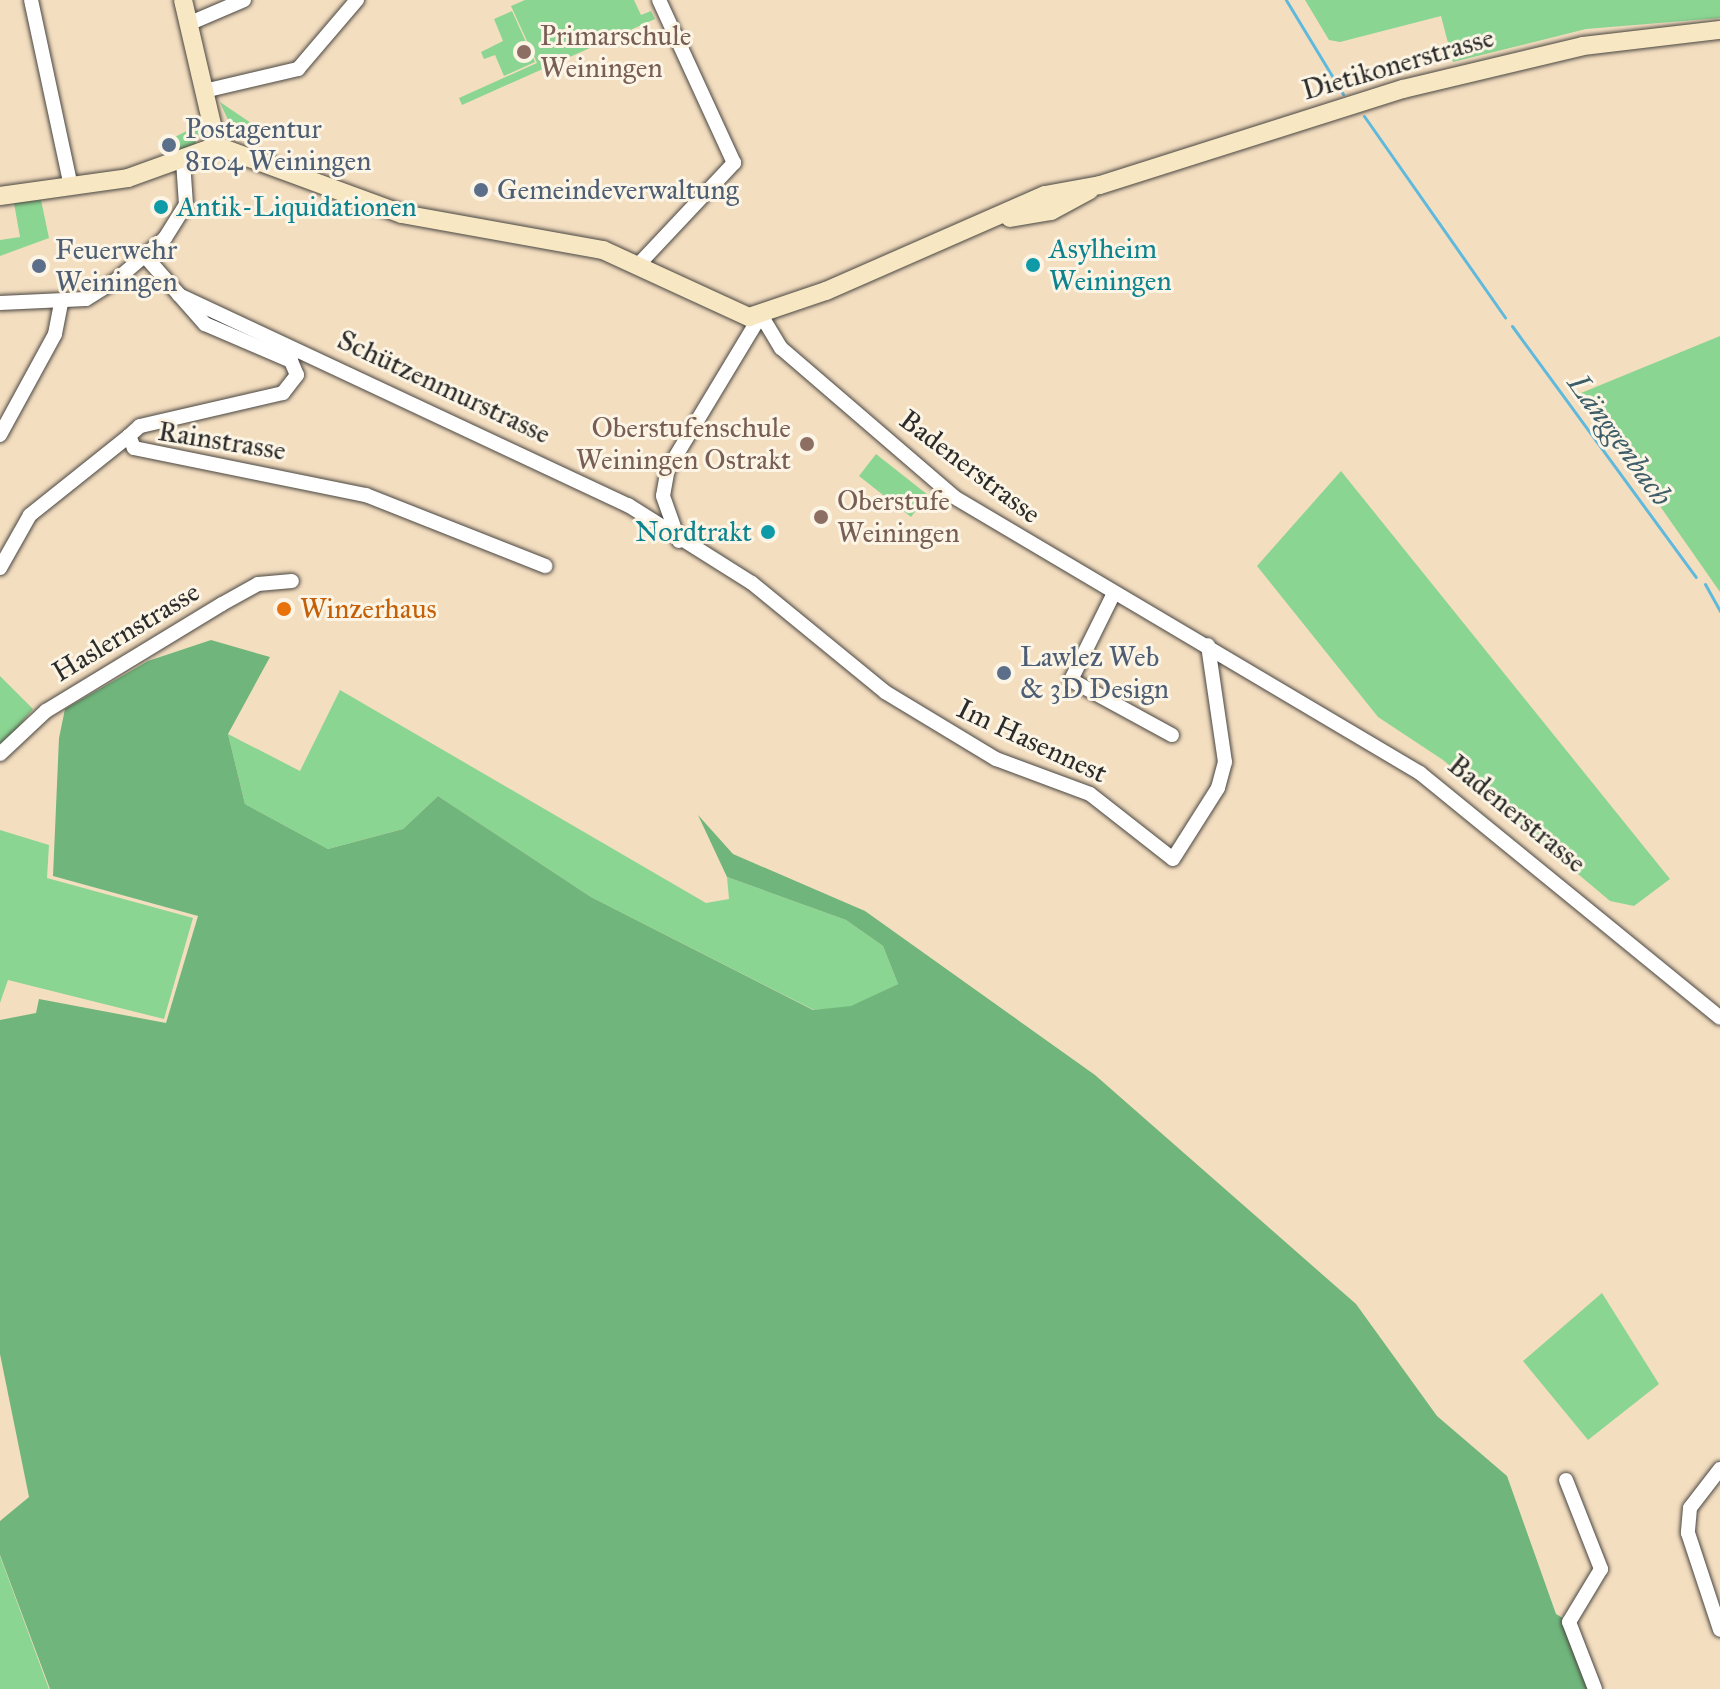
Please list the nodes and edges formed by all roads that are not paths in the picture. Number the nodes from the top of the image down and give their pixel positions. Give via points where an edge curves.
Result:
1 (31, 0) edge
2 (183, 0) edge
3 (244, 0) edge
4 (357, 0) edge
5 (659, 0) edge
6 (188, 24) junction
7 (1720, 30) edge
8 (204, 91) junction
9 (217, 146) junction
10 (183, 161) junction
11 (71, 187) junction
12 (0, 196) edge
13 (145, 256) junction
14 (639, 264) junction
15 (179, 295) junction
16 (0, 303) edge
17 (61, 303) junction
18 (761, 315) junction
19 (0, 435) edge
20 (129, 436) junction
21 (679, 541) junction
22 (545, 566) dead end
23 (0, 568) edge
24 (292, 581) dead end
25 (1114, 593) junction
26 (1208, 645) junction
27 (1172, 735) dead end
28 (0, 754) edge
29 (1720, 1018) edge
30 (1720, 1469) edge
31 (1566, 1480) dead end
32 (1720, 1630) edge
33 (1595, 1689) edge

1 - 11 street
2 - 6 street
3 - 6 street
4 - 8 street via 298,69
5 - 14 street via 734,163
6 - 8 street
7 - 18 street, Dietikonerstrasse via 1614,41 1492,65 1100,185 1045,195 998,220
8 - 9 street
9 - 10 street
9 - 14 street via 402,214 563,239
10 - 11 street
10 - 13 street via 186,205
11 - 12 street
13 - 15 street, Rainstrasse
13 - 17 street via 105,288
14 - 18 street via 733,315
15 - 20 street, Rainstrasse via 218,334 291,361 296,383 283,393 154,421
15 - 21 street, Schützenmurstrasse via 598,489
16 - 17 street
17 - 19 street via 55,334
18 - 21 street via 668,469 663,496
18 - 25 street, Badenerstrasse via 781,348 954,497
20 - 22 street, Rainstrasse via 142,455 198,458 366,495
20 - 23 street via 30,515
21 - 26 street, Im Hasennest via 752,583 897,699 996,759 1090,794 1173,859 1218,788 1225,762
24 - 28 street, Haslernstrasse via 258,584 222,604 46,711
25 - 26 street, Badenerstrasse
25 - 27 street via 1071,680
26 - 29 street, Badenerstrasse via 1420,773
30 - 32 street via 1690,1508 1688,1533
31 - 33 street via 1601,1569 1569,1622

